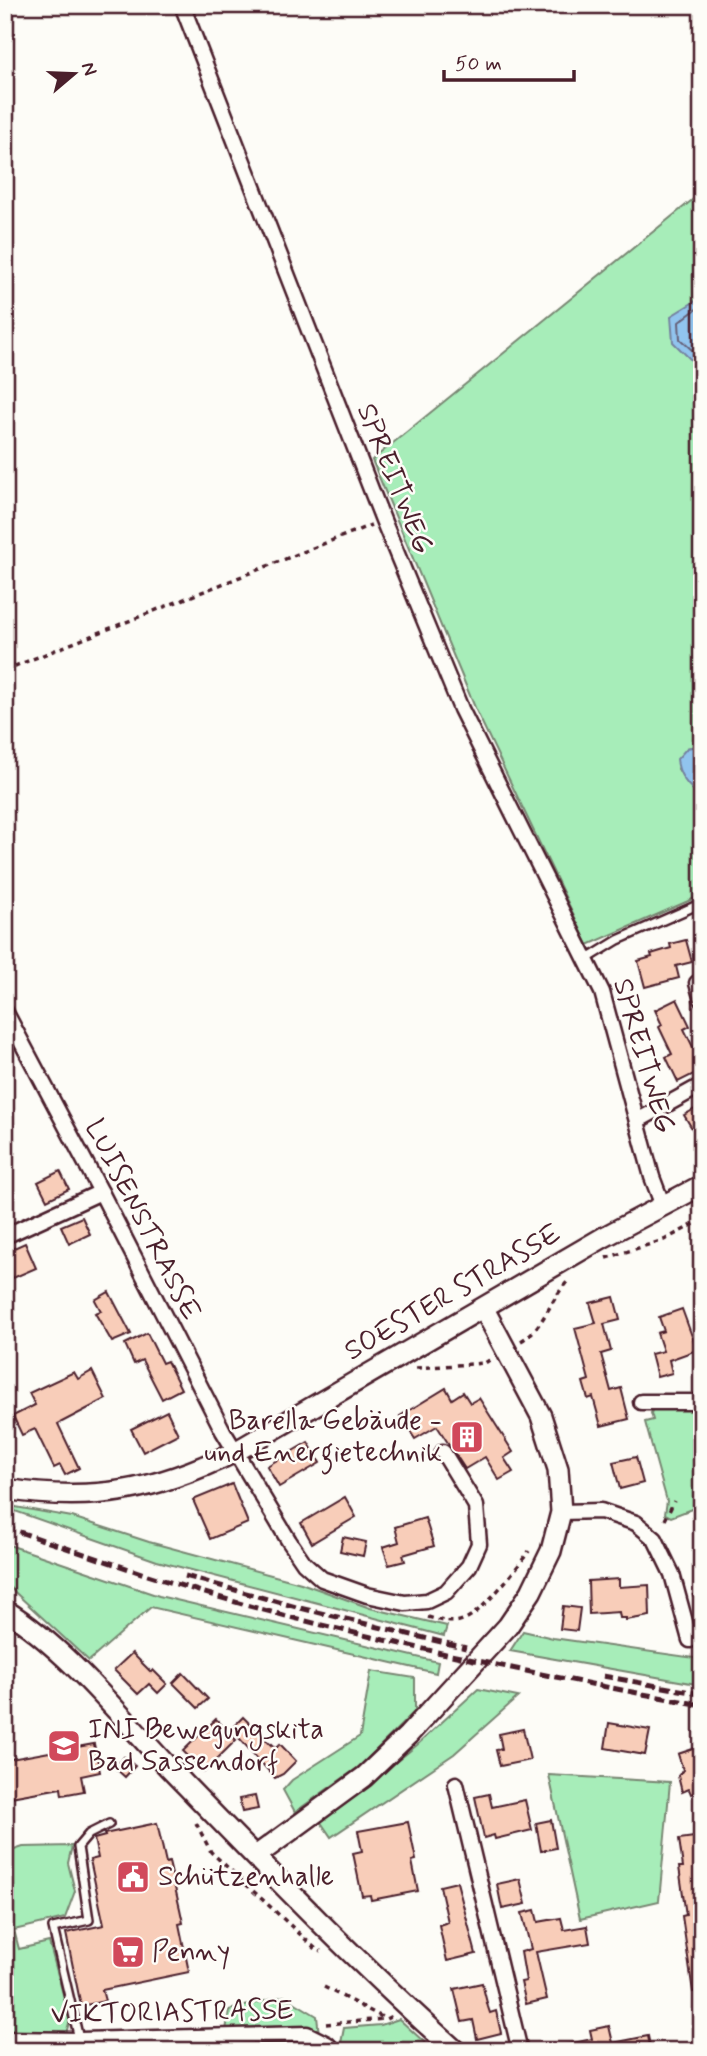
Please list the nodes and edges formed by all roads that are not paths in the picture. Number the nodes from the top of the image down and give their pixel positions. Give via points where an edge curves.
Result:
1 (181, 5) edge
2 (702, 902) edge
3 (587, 959) junction
4 (697, 983) dead end
5 (702, 1000) edge
6 (5, 1011) edge
7 (702, 1085) edge
8 (637, 1121) junction
9 (702, 1185) edge
10 (101, 1192) junction
11 (663, 1206) junction
12 (5, 1236) edge
13 (484, 1309) junction
14 (702, 1398) edge
15 (642, 1402) dead end
16 (235, 1452) junction
17 (443, 1452) dead end
18 (5, 1489) edge
19 (561, 1512) junction
20 (5, 1610) edge
21 (690, 1640) dead end
22 (456, 1784) dead end
23 (109, 1824) dead end
24 (256, 1856) junction
25 (5, 2039) edge
26 (80, 2040) junction
27 (334, 2051) edge
28 (456, 2051) edge
29 (520, 2051) edge

1 - 3 street, SPREITWEG via 461,709
2 - 3 lane, SPREITWEG
3 - 8 street, SPREITWEG via 601,992
4 - 5 street
6 - 10 street, LUISENSTRASSE
7 - 8 street
8 - 11 street, SPREITWEG
9 - 11 street, SOESTER STRASSE
10 - 12 street
10 - 16 street, LUISENSTRASSE
11 - 13 street, SOESTER STRASSE
13 - 16 street, SOESTER STRASSE
13 - 19 street via 541,1416 558,1469
14 - 15 street via 699,1402
16 - 17 street via 304,1563 322,1579 405,1603 427,1601 446,1592 469,1566 479,1544 476,1506
16 - 18 street, SOESTER STRASSE via 158,1484 111,1493 69,1495
19 - 21 street via 601,1511 636,1523 655,1539 673,1574
19 - 24 street via 551,1551 531,1592 472,1667 364,1777
20 - 24 street via 73,1667
22 - 29 street
23 - 26 lane via 89,1834 78,1847 89,1920 53,1928
24 - 28 street
25 - 26 street, VIKTORIASTRASSE
26 - 27 street, VIKTORIASTRASSE via 307,2034

